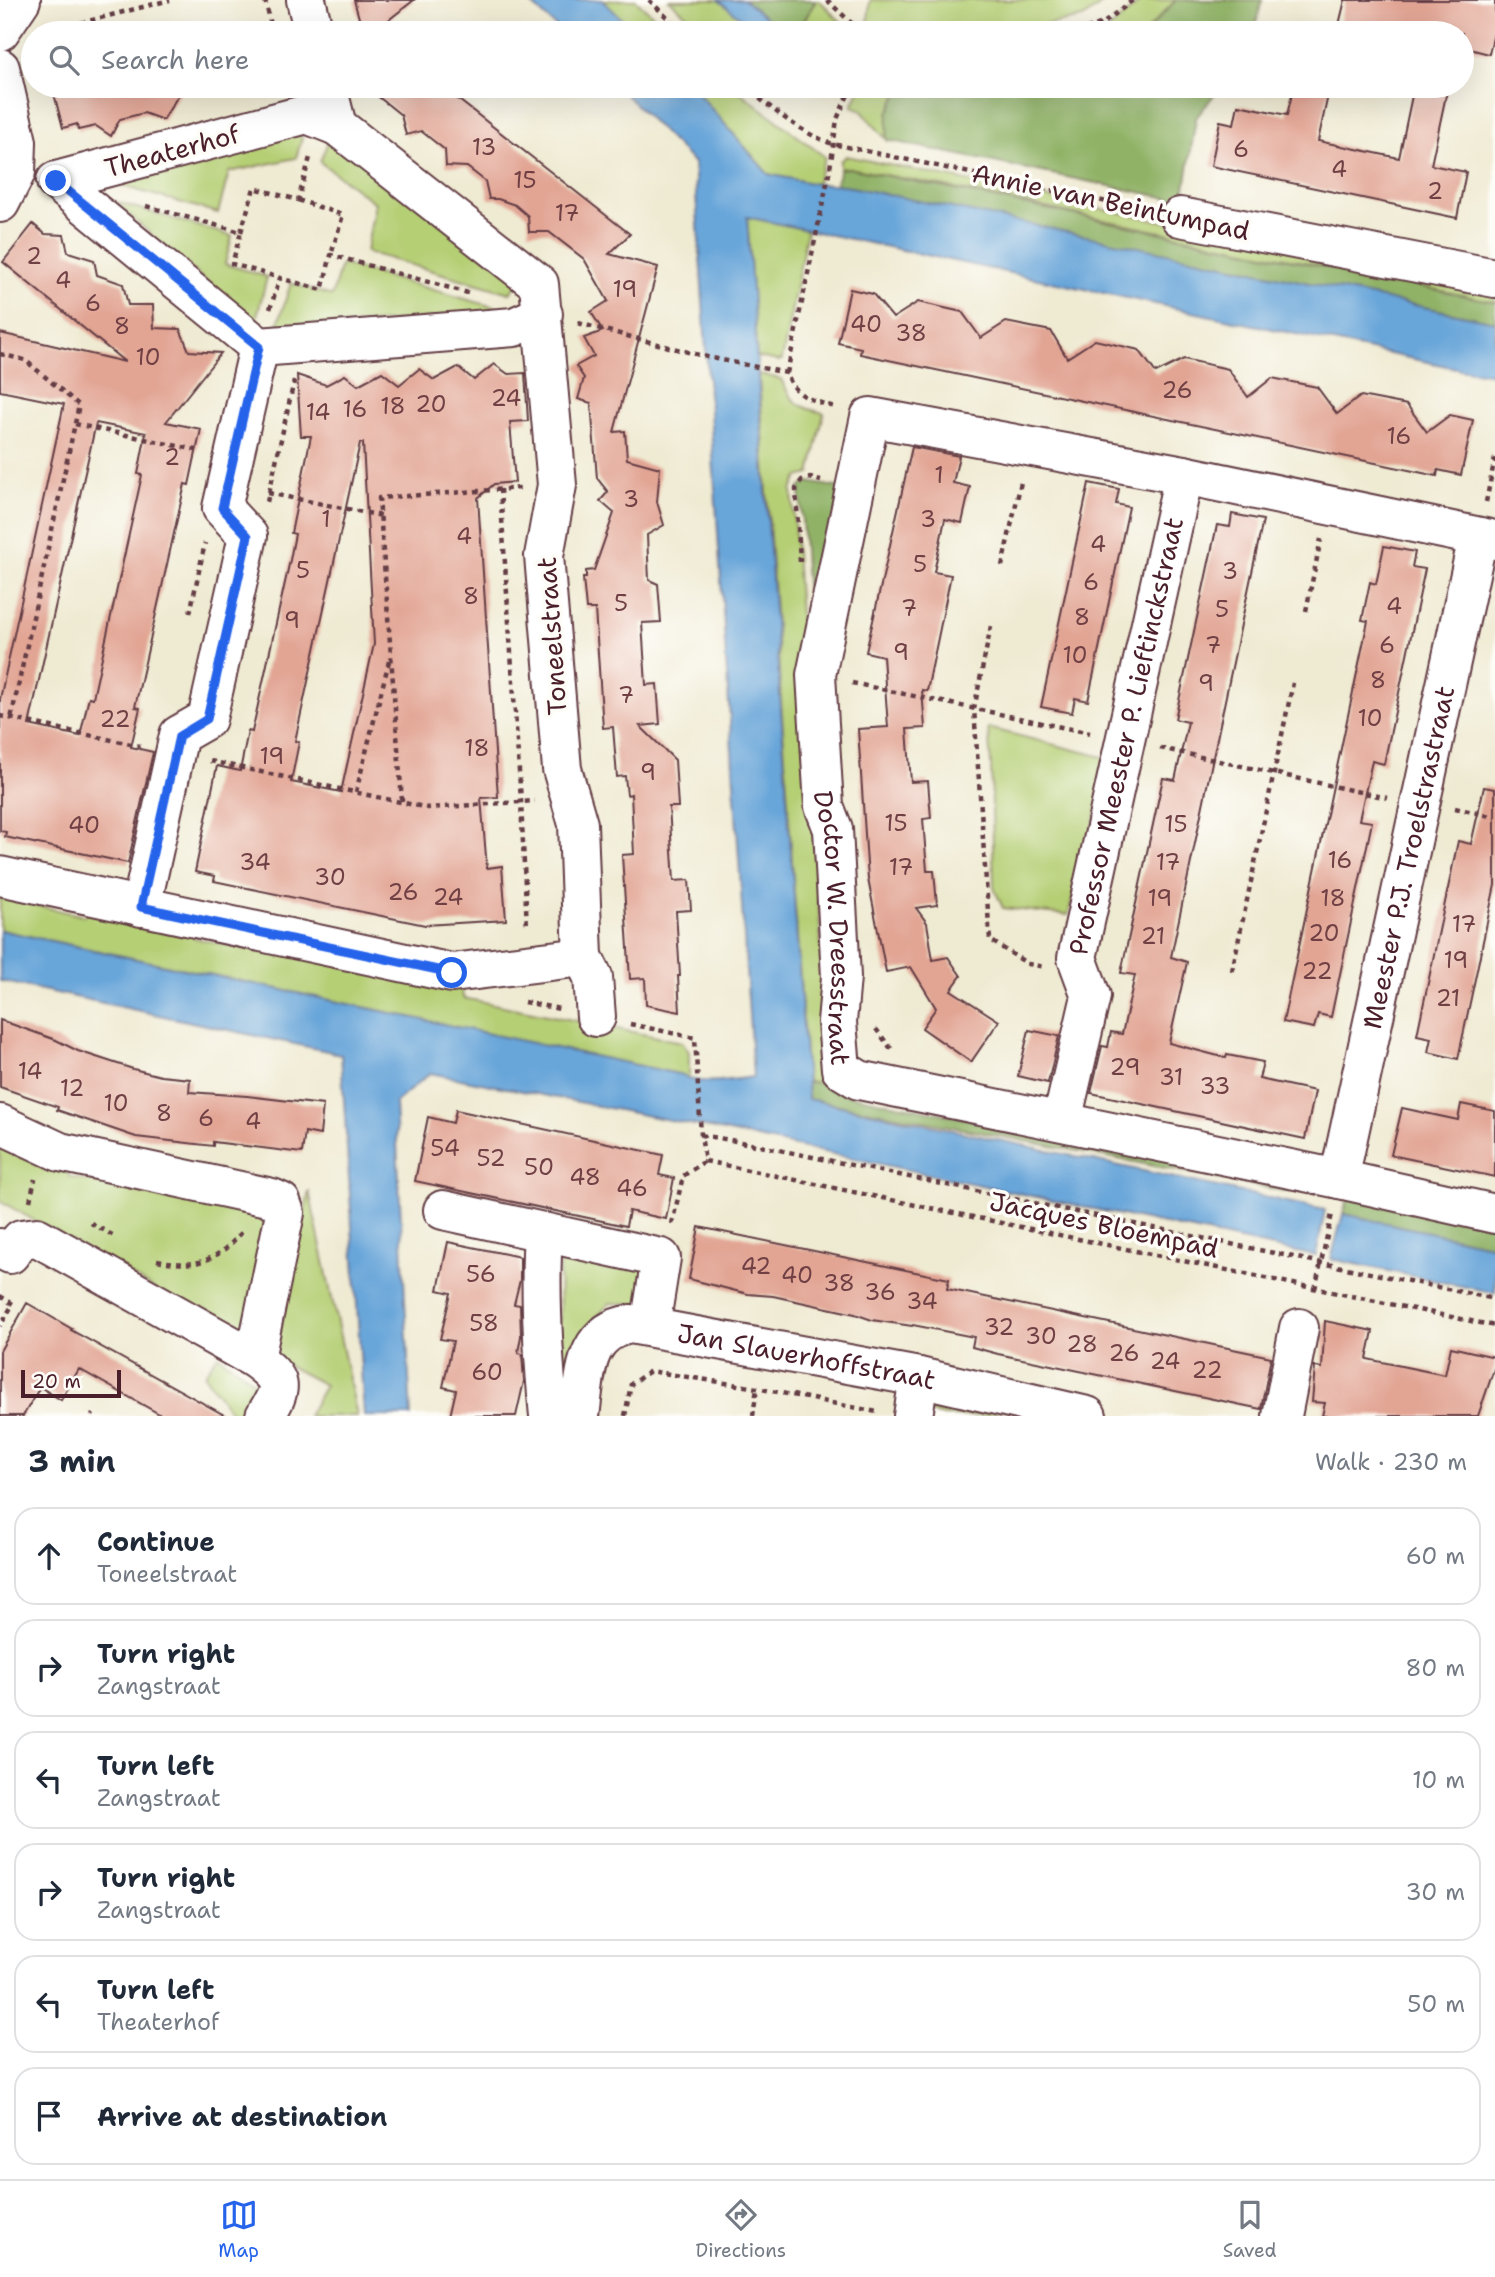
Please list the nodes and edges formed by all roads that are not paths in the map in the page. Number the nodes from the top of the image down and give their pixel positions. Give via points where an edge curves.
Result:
1 (21, 0) edge
2 (306, 0) edge
3 (311, 21) edge
4 (0, 31) edge
5 (0, 68) edge
6 (329, 110) edge
7 (5, 180) edge
8 (56, 181) junction
9 (1180, 217) road end
10 (1495, 278) edge
11 (543, 314) junction
12 (259, 347) junction
13 (1184, 475) junction
14 (1486, 538) edge
15 (0, 877) edge
16 (141, 907) junction
17 (583, 957) junction
18 (596, 1017) dead end
19 (1062, 1121) junction
20 (0, 1124) edge
21 (1336, 1194) junction
22 (443, 1210) dead end
23 (1495, 1214) edge
24 (543, 1233) junction
25 (8, 1253) edge
26 (650, 1327) junction
27 (1299, 1328) dead end
28 (255, 1359) junction
29 (919, 1377) junction
30 (900, 1415) edge
31 (265, 1416) edge
32 (549, 1416) edge
33 (580, 1416) edge
34 (1087, 1416) edge
35 (1282, 1416) edge

1 - 4 street
2 - 3 street
5 - 7 street via 17,142
6 - 8 street, Theaterhof
6 - 11 street via 539,284
7 - 8 street
8 - 12 street, Theaterhof
9 - 10 street, Annie van Beintumpad
11 - 12 street via 514,327
11 - 17 street, Toneelstraat via 557,485 544,556 562,769 578,824
12 - 16 street via 222,508 248,536 207,719 179,736
13 - 14 street
13 - 19 street, Professor Meester P. Lieftinckstraat via 1077,958 1091,996
13 - 19 street, Doctor W. Dreesstraat via 870,417 816,675 824,806 833,829 841,1069 859,1080
14 - 21 street, Meester P.J. Troelstrastraat via 1422,801
15 - 16 street
16 - 17 street via 452,973
17 - 18 street, Toneelstraat via 593,977
19 - 21 street, Doctor W. Dreesstraat
20 - 28 street via 60,1152 281,1202 285,1213
21 - 23 street, Doctor W. Dreesstraat
22 - 24 street
24 - 26 street, Jan Slauerhoffstraat via 662,1258
24 - 32 street via 542,1349
25 - 28 street via 37,1237
26 - 29 street, Jan Slauerhoffstraat
26 - 33 street, Jan Slauerhoffstraat via 618,1326 595,1344
27 - 35 street
28 - 31 street via 273,1373 278,1384 277,1396
29 - 30 street
29 - 34 street, Jan Slauerhoffstraat

